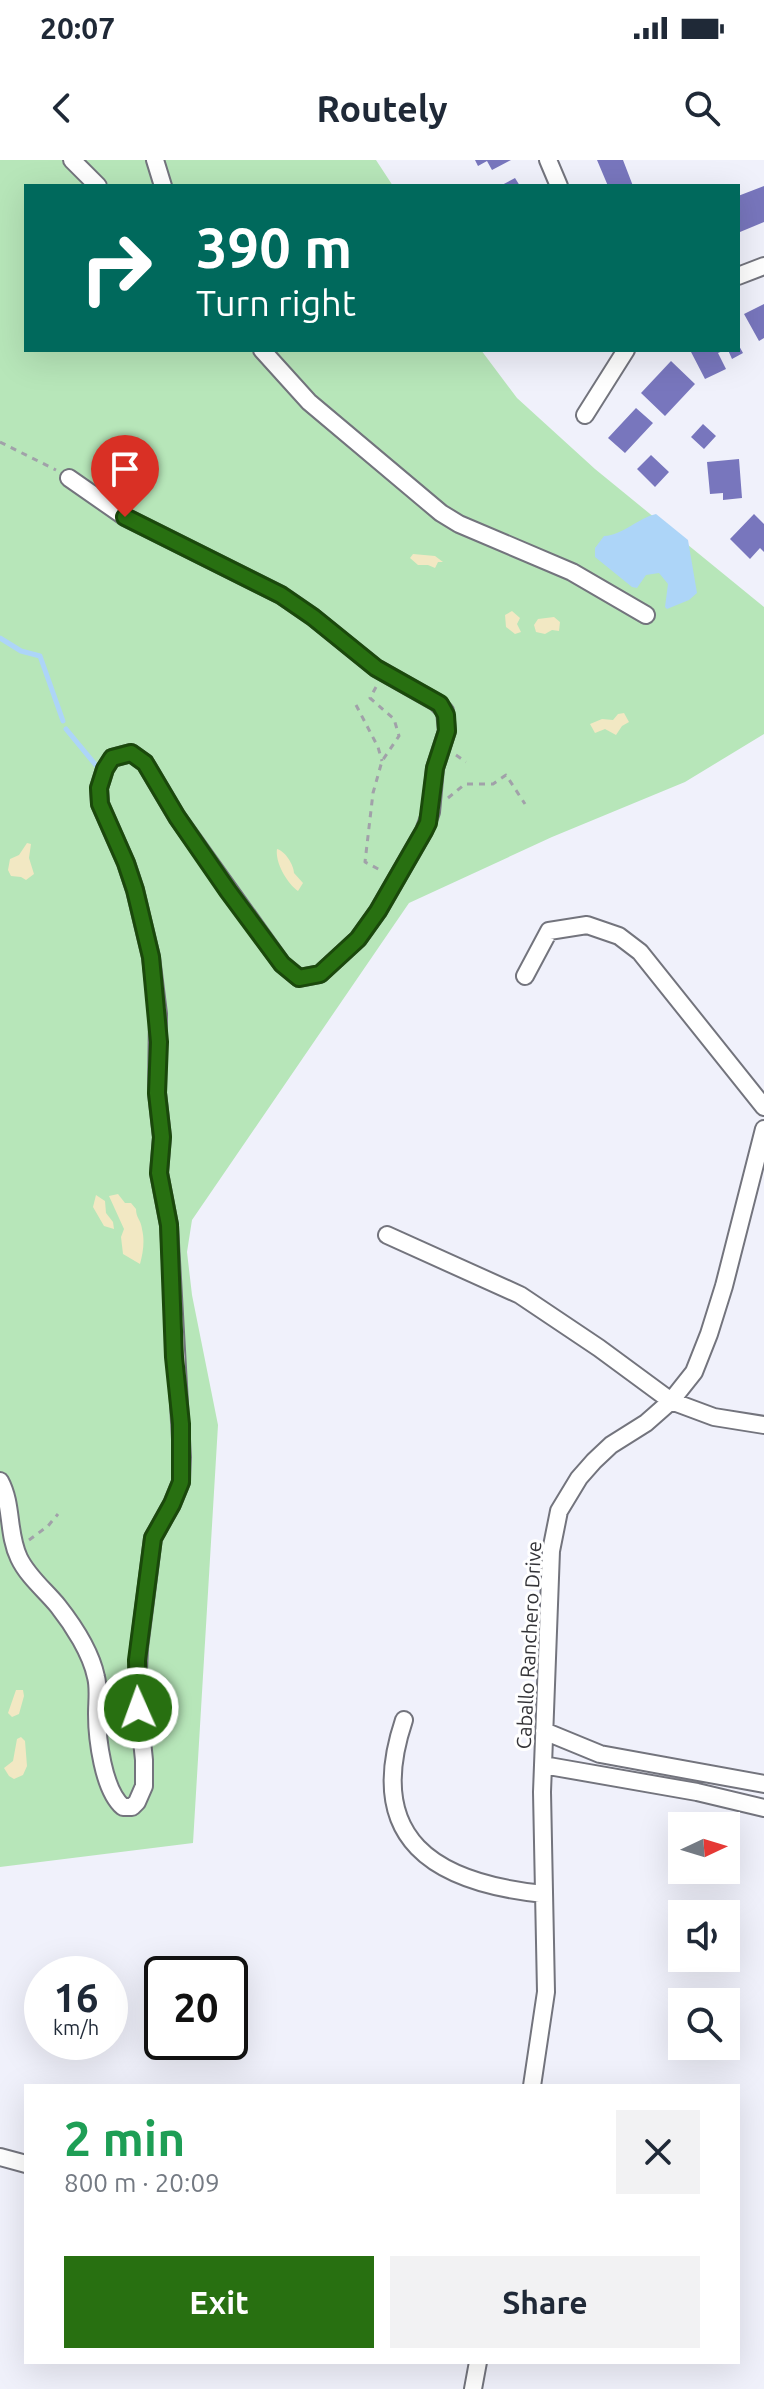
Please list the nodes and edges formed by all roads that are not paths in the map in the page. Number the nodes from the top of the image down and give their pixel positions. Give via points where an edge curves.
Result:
1 (72, 160) edge
2 (155, 160) edge
3 (548, 160) edge
4 (96, 184) edge
5 (162, 184) edge
6 (558, 184) edge
7 (764, 266) edge
8 (740, 275) edge
9 (264, 352) edge
10 (625, 352) edge
11 (585, 415) dead end
12 (69, 478) road end
13 (646, 615) dead end
14 (525, 976) dead end
15 (764, 1107) edge
16 (764, 1129) edge
17 (387, 1235) dead end
18 (671, 1401) junction
19 (764, 1425) edge
20 (0, 1481) edge
21 (404, 1720) dead end
22 (544, 1731) junction
23 (543, 1765) junction
24 (764, 1784) edge
25 (764, 1808) edge
26 (544, 1894) junction
27 (532, 2084) edge
28 (0, 2157) edge
29 (24, 2163) edge
30 (478, 2364) edge
31 (473, 2389) edge

1 - 4 street
2 - 5 street
3 - 6 street
7 - 8 street
9 - 13 street via 309,402 441,513 572,572
10 - 11 street
12 - 20 street via 125,517 281,595 385,673 440,704 447,731 435,768 428,823 378,911 349,949 320,974 299,978 282,964 228,891 138,756 112,758 99,788 100,804 135,890 151,957 158,1014 159,1173 169,1225 182,1457 181,1482 153,1538 137,1660 144,1786 132,1807 118,1803 99,1747 92,1664 73,1627 20,1561
14 - 15 street via 549,931 587,925 619,936 640,952
16 - 18 street, Caballo Ranchero Drive via 709,1334 694,1372
17 - 18 street via 520,1295
18 - 19 street via 714,1417
18 - 22 street, Caballo Ranchero Drive via 594,1461 559,1511 551,1551
21 - 26 street via 393,1760 392,1799 416,1845 438,1863 487,1885
22 - 23 street, Caballo Ranchero Drive
22 - 24 street via 600,1754
23 - 25 street
23 - 26 street, Caballo Ranchero Drive
26 - 27 street, Caballo Ranchero Drive via 546,1992
28 - 29 street
30 - 31 street

